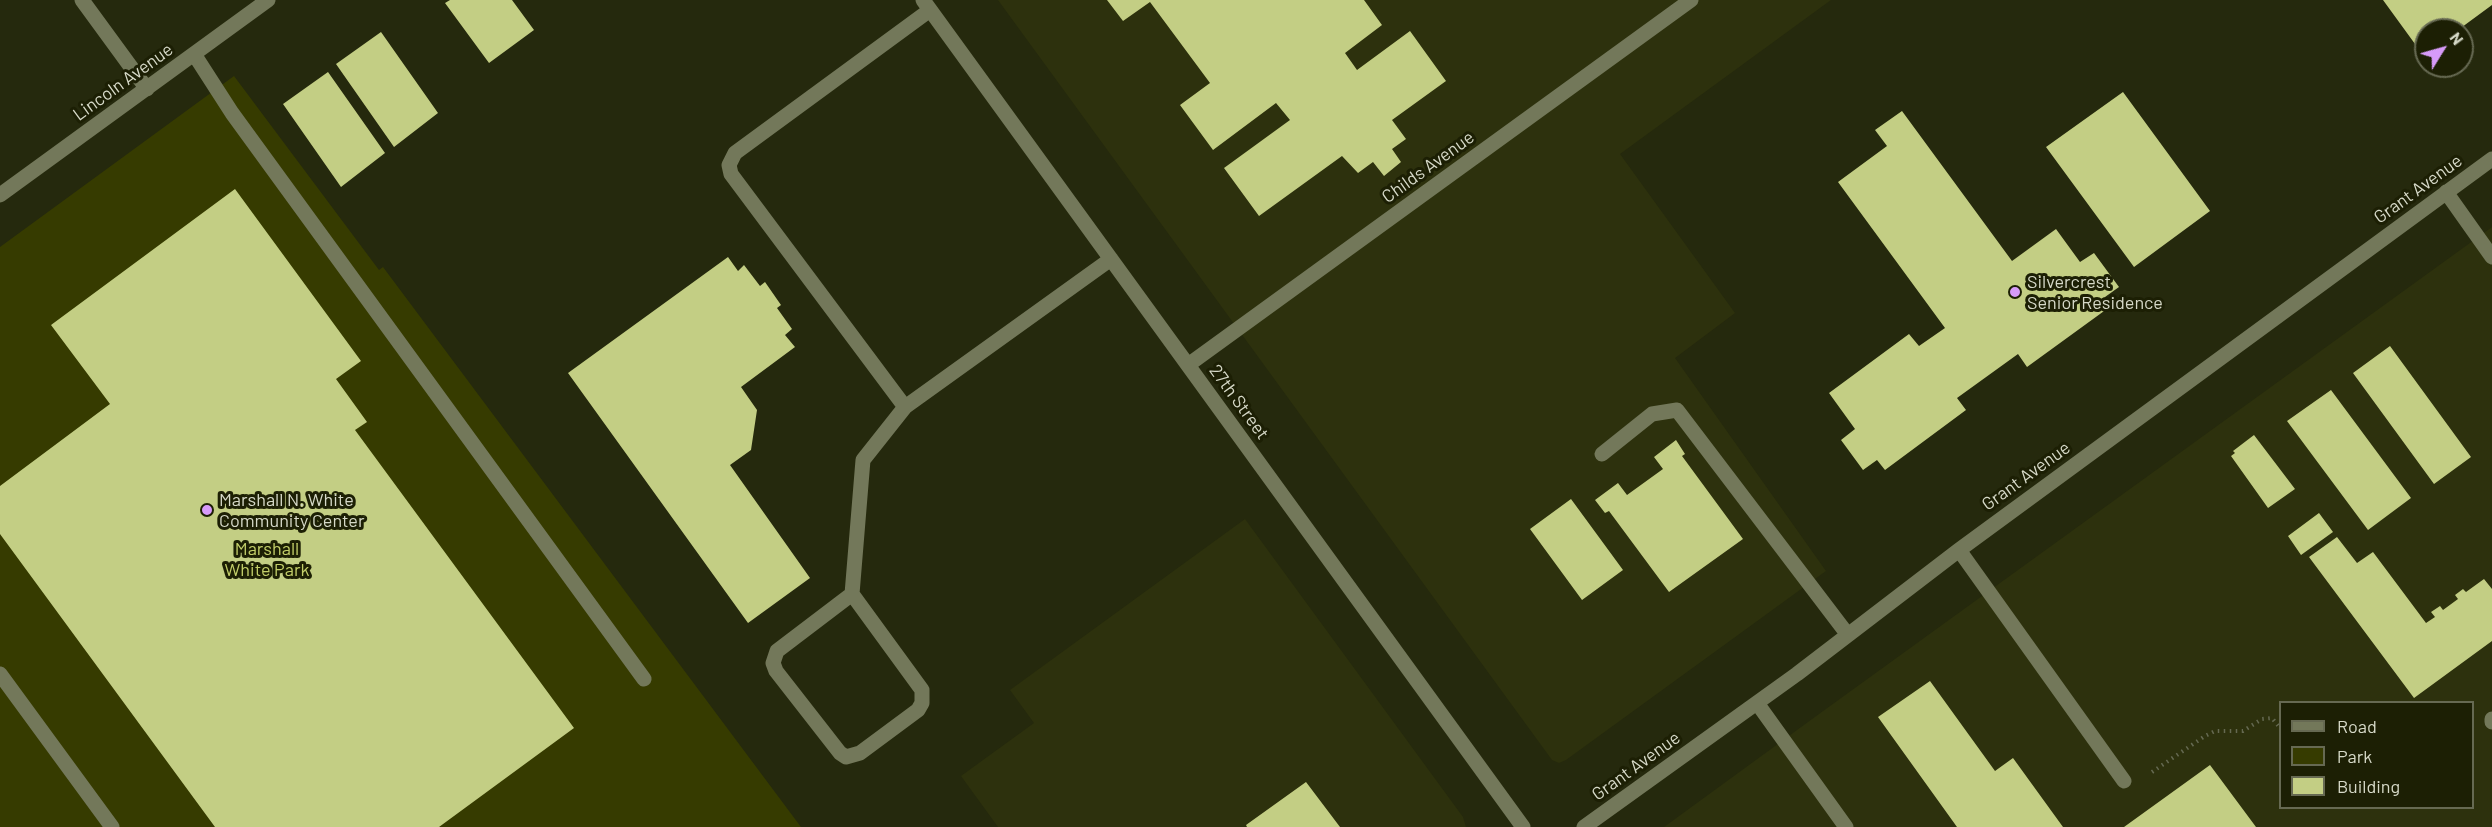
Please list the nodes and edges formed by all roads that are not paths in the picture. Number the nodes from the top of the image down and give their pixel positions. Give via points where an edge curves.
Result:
1 (82, 0) edge
2 (268, 0) edge
3 (1691, 0) edge
4 (926, 5) edge
5 (194, 54) junction
6 (147, 88) junction
7 (2492, 159) edge
8 (2446, 192) junction
9 (0, 195) edge
10 (2492, 257) edge
11 (1111, 259) junction
12 (1188, 365) junction
13 (905, 407) junction
14 (1602, 454) dead end
15 (1959, 550) junction
16 (852, 594) junction
17 (1848, 635) junction
18 (0, 674) edge
19 (644, 679) dead end
20 (1757, 703) junction
21 (2124, 781) road end
22 (112, 827) edge
23 (1523, 827) edge
24 (1584, 827) edge
25 (1846, 827) edge

1 - 6 street
2 - 5 street, Lincoln Avenue
3 - 12 street, Childs Avenue
4 - 11 street, 27th Street
4 - 13 street via 735,153 729,165 731,174
5 - 6 street, Lincoln Avenue
5 - 19 street via 232,113
6 - 9 street, Lincoln Avenue
7 - 8 street, Grant Avenue
8 - 10 street
8 - 15 street, Grant Avenue
11 - 12 street, 27th Street
11 - 13 street
12 - 23 street, 27th Street
13 - 16 street via 863,460
14 - 17 street via 1652,414 1677,410
15 - 17 street, Grant Avenue
15 - 21 street
16 - 16 street via 923,696 918,710 860,753 846,757 773,663 777,651
17 - 20 street, Grant Avenue
18 - 22 street
20 - 24 street, Grant Avenue
20 - 25 street

